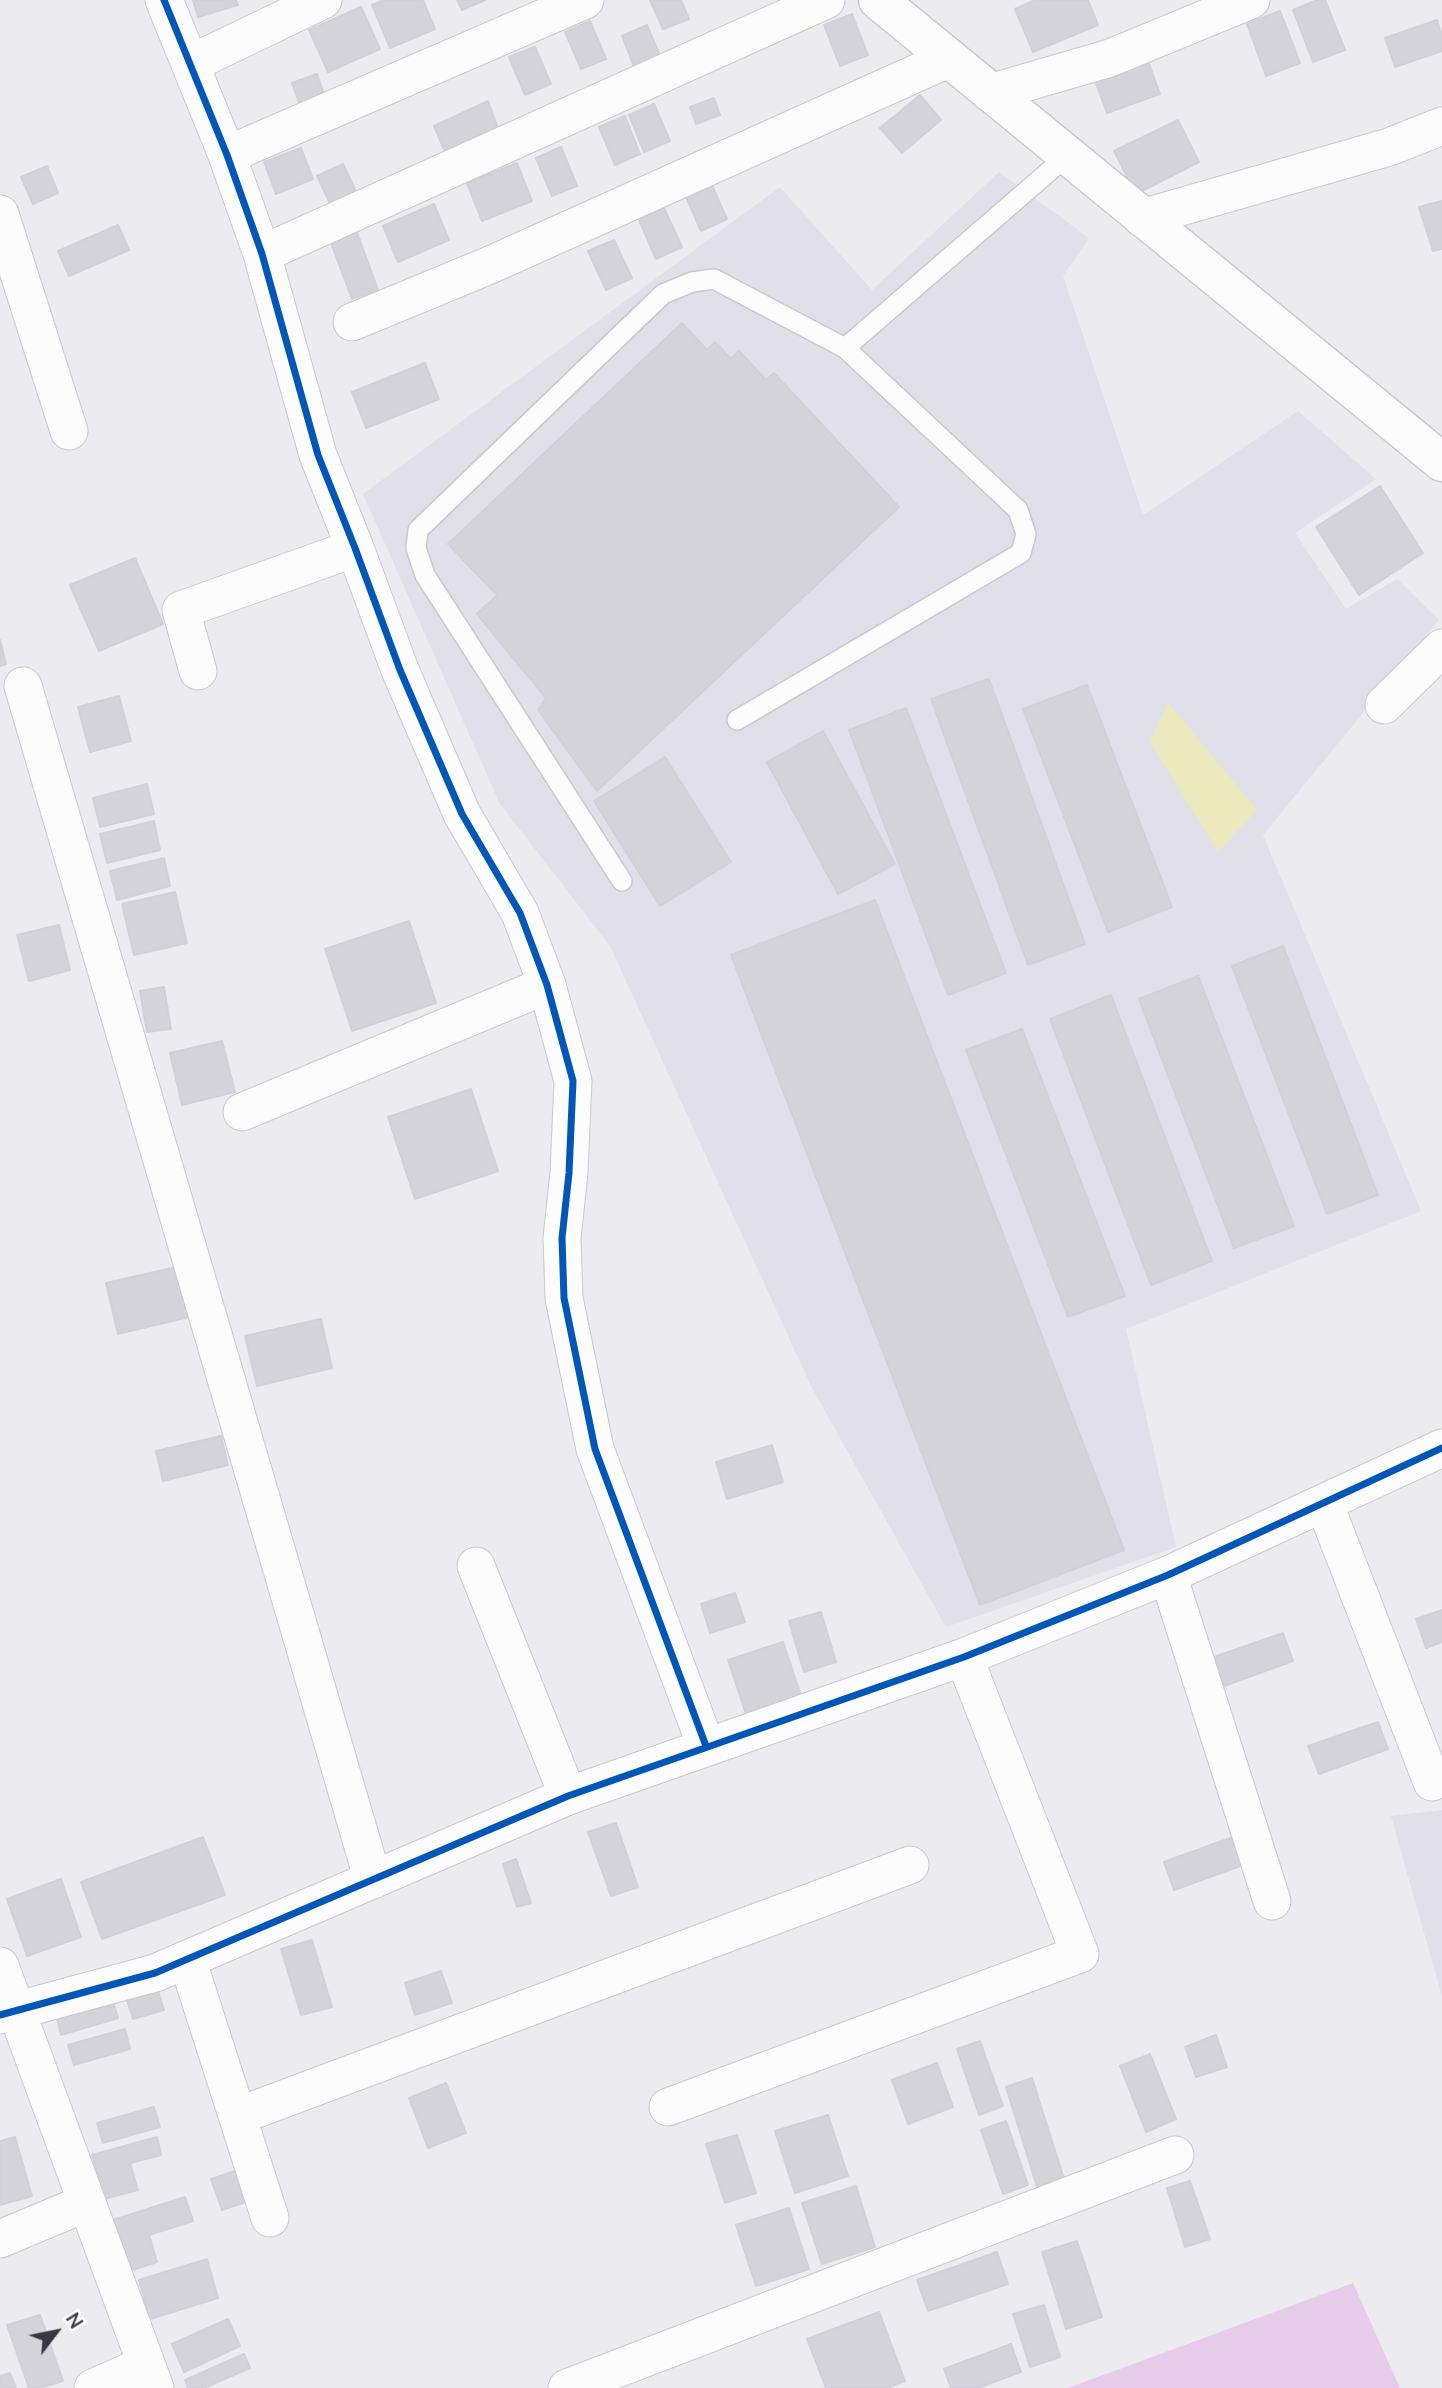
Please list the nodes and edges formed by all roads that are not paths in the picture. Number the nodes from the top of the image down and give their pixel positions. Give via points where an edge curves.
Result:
1 (164, 0) edge
2 (323, 0) edge
3 (585, 0) edge
4 (825, 0) edge
5 (878, 0) edge
6 (1251, 0) edge
7 (948, 59) junction
8 (190, 64) junction
9 (990, 93) junction
10 (1442, 126) edge
11 (228, 156) junction
12 (1067, 156) junction
13 (0, 214) edge
14 (1142, 218) junction
15 (262, 254) junction
16 (352, 322) dead end
17 (845, 348) junction
18 (69, 431) dead end
19 (1442, 462) edge
20 (355, 548) junction
21 (1442, 648) edge
22 (198, 671) dead end
23 (23, 686) dead end
24 (1384, 705) dead end
25 (737, 720) dead end
26 (622, 881) dead end
27 (547, 985) junction
28 (242, 1112) dead end
29 (1442, 1448) edge
30 (1324, 1503) junction
31 (476, 1566) dead end
32 (1168, 1576) junction
33 (964, 1657) junction
34 (706, 1746) junction
35 (1432, 1782) dead end
36 (568, 1796) junction
37 (910, 1864) dead end
38 (373, 1880) junction
39 (1272, 1901) dead end
40 (187, 1959) junction
41 (0, 1966) edge
42 (8, 2013) edge
43 (668, 2107) dead end
44 (238, 2116) junction
45 (1175, 2155) dead end
46 (86, 2203) junction
47 (270, 2218) dead end
48 (0, 2239) edge
49 (150, 2376) edge
50 (93, 2388) edge
51 (567, 2388) edge

1 - 8 street
2 - 8 street
3 - 11 street
4 - 15 street
5 - 7 street
6 - 9 street via 1111,58
7 - 9 street
7 - 16 street via 490,265
8 - 11 street
9 - 12 street
10 - 14 street via 1389,147
11 - 15 street
12 - 14 street
12 - 17 lane
13 - 18 street
14 - 19 street
15 - 20 street via 318,455
17 - 25 lane via 1018,510 1026,534 1021,553
17 - 26 lane via 714,279 663,294 418,530 416,548 425,575
20 - 22 street via 181,610
20 - 27 street via 400,670 462,814 520,913
21 - 24 street
23 - 38 street
27 - 28 street
27 - 34 street via 573,1081 562,1238 564,1298 589,1424
29 - 30 street
30 - 32 street
30 - 35 street
31 - 36 street
32 - 33 street
32 - 39 street
33 - 34 street
33 - 43 street via 1080,1955
34 - 36 street
36 - 38 street
37 - 44 street
38 - 40 street
40 - 42 street via 155,1973
40 - 44 street
41 - 42 street
42 - 46 street
44 - 47 street
45 - 51 street
46 - 48 street
46 - 49 street
49 - 50 street

